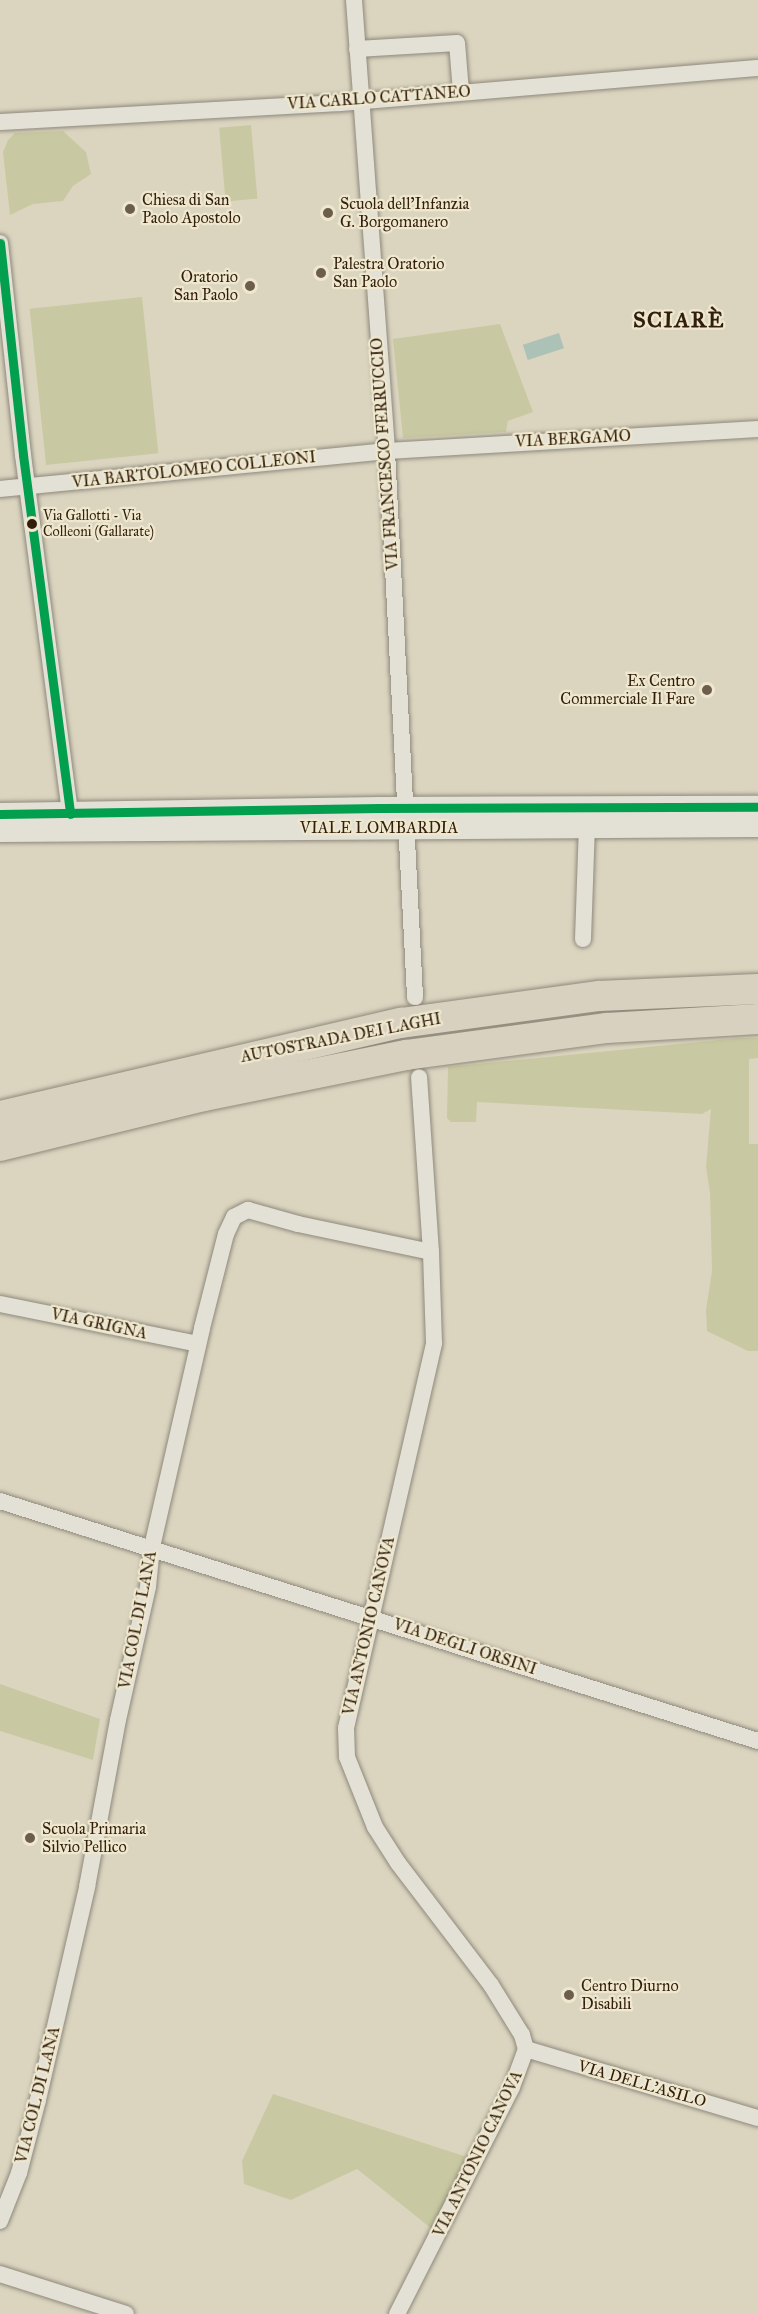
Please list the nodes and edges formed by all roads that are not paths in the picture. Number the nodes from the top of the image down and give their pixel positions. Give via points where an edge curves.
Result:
1 (354, 0) edge
2 (357, 49) junction
3 (758, 68) edge
4 (461, 92) junction
5 (360, 101) junction
6 (0, 122) edge
7 (0, 243) edge
8 (758, 429) edge
9 (387, 451) junction
10 (28, 486) junction
11 (0, 489) edge
12 (758, 807) edge
13 (0, 814) edge
14 (70, 814) junction
15 (405, 818) junction
16 (758, 826) edge
17 (587, 827) junction
18 (0, 831) edge
19 (583, 939) dead end
20 (758, 989) edge
21 (415, 997) dead end
22 (758, 1019) edge
23 (419, 1077) dead end
24 (0, 1116) edge
25 (0, 1146) edge
26 (431, 1252) junction
27 (0, 1304) edge
28 (198, 1344) junction
29 (0, 1501) edge
30 (152, 1548) junction
31 (370, 1617) junction
32 (758, 1741) edge
33 (526, 2049) junction
34 (758, 2118) edge
35 (0, 2221) edge
36 (0, 2274) edge
37 (126, 2314) edge
38 (397, 2314) edge

1 - 2 street, VIA FRANCESCO FERRUCCIO
2 - 4 street via 457,43
2 - 5 street, VIA FRANCESCO FERRUCCIO
3 - 4 street, VIA CARLO CATTANEO
4 - 5 street, VIA CARLO CATTANEO
5 - 6 street, VIA CARLO CATTANEO
5 - 9 street, VIA FRANCESCO FERRUCCIO
7 - 10 street
8 - 9 street, VIA BERGAMO
9 - 10 street, VIA BARTOLOMEO COLLEONI
9 - 15 street, VIA FRANCESCO FERRUCCIO
10 - 11 street, VIA BARTOLOMEO COLLEONI
10 - 14 street
12 - 15 main road, VIALE LOMBARDIA
13 - 14 main road, VIALE LOMBARDIA
14 - 15 main road, VIALE LOMBARDIA
15 - 17 main road, VIALE LOMBARDIA
15 - 18 main road, VIALE LOMBARDIA
15 - 21 street
16 - 17 main road, VIALE LOMBARDIA
17 - 19 street
20 - 24 highway, AUTOSTRADA DEI LAGHI via 599,996 401,1023
22 - 25 highway, AUTOSTRADA DEI LAGHI via 607,1028 406,1055 204,1096
23 - 26 street, VIA ANTONIO CANOVA
26 - 28 street, VIA COL DI LANA via 248,1210 234,1217 226,1234
26 - 31 street, VIA ANTONIO CANOVA via 434,1343
27 - 28 street, VIA GRIGNA
28 - 30 street, VIA COL DI LANA
29 - 30 street, VIA DEGLI ORSINI
30 - 31 street, VIA DEGLI ORSINI
30 - 35 street, VIA COL DI LANA via 148,1587 87,1887 19,2173
31 - 32 street, VIA DEGLI ORSINI
31 - 33 street, VIA ANTONIO CANOVA via 345,1728 354,1781 375,1827 398,1863 491,1986 522,2035
33 - 34 street, VIA DELL'ASILO
33 - 38 street, VIA ANTONIO CANOVA via 512,2087
36 - 37 street

